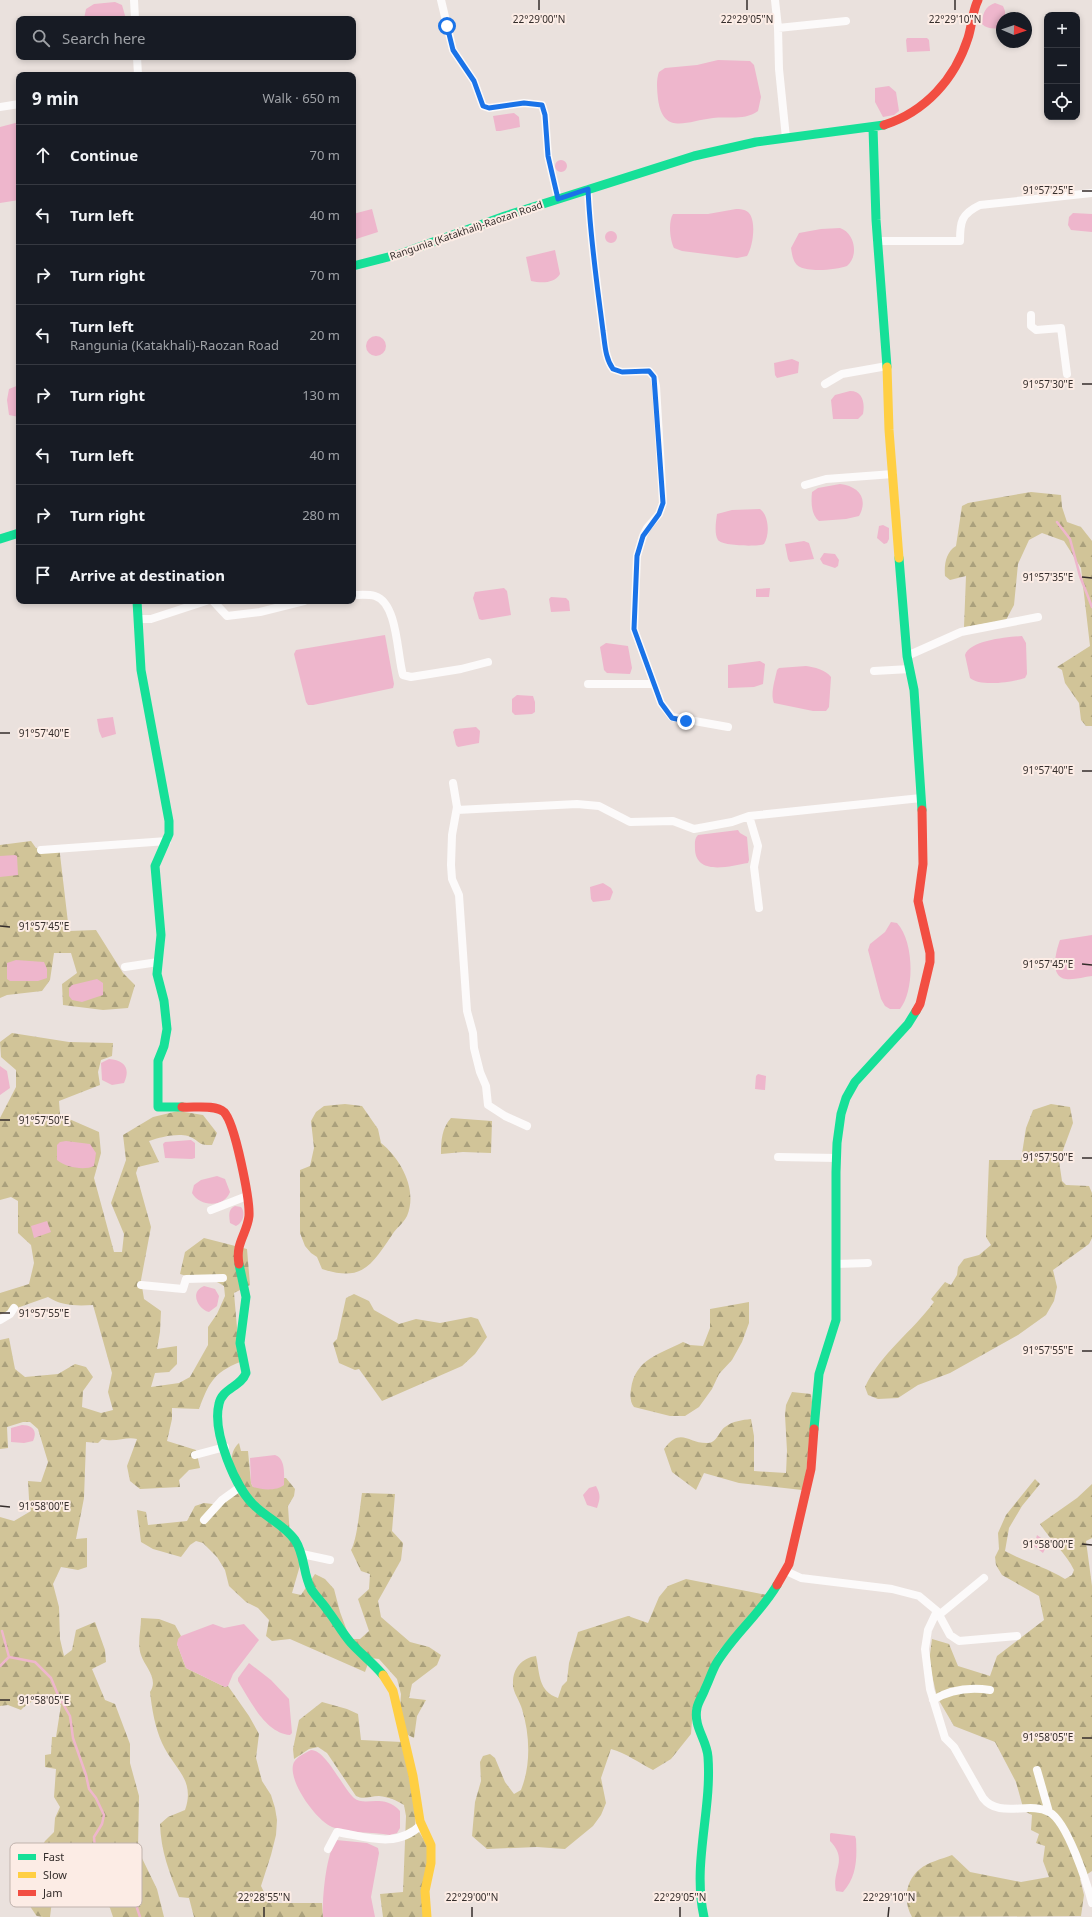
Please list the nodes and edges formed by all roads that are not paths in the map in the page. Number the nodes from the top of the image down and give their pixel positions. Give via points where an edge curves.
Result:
1 (134, 0) edge
2 (441, 0) edge
3 (775, 0) edge
4 (978, 0) edge
5 (135, 16) edge
6 (846, 21) dead end
7 (778, 28) junction
8 (138, 60) edge
9 (138, 72) edge
10 (16, 104) edge
11 (0, 107) edge
12 (873, 128) junction
13 (786, 138) junction
14 (588, 189) junction
15 (1092, 193) edge
16 (558, 199) junction
17 (877, 241) junction
18 (356, 265) edge
19 (1031, 315) dead end
20 (887, 366) junction
21 (1067, 374) dead end
22 (825, 384) dead end
23 (892, 474) junction
24 (805, 485) dead end
25 (16, 534) edge
26 (0, 539) edge
27 (356, 596) edge
28 (137, 604) edge
29 (197, 604) edge
30 (216, 604) edge
31 (292, 604) edge
32 (1038, 617) dead end
33 (138, 619) junction
34 (908, 656) junction
35 (488, 662) dead end
36 (910, 669) junction
37 (874, 671) dead end
38 (588, 684) dead end
39 (654, 684) junction
40 (728, 727) dead end
41 (453, 783) dead end
42 (921, 798) junction
43 (457, 810) junction
44 (749, 816) junction
45 (167, 841) junction
46 (41, 850) dead end
47 (759, 908) dead end
48 (158, 962) junction
49 (125, 966) dead end
50 (527, 1126) dead end
51 (778, 1157) dead end
52 (837, 1158) junction
53 (247, 1196) junction
54 (211, 1210) dead end
55 (868, 1263) dead end
56 (836, 1264) junction
57 (223, 1278) dead end
58 (141, 1284) dead end
59 (14, 1308) dead end
60 (0, 1320) edge
61 (225, 1447) junction
62 (194, 1455) dead end
63 (240, 1487) junction
64 (204, 1520) dead end
65 (302, 1554) junction
66 (330, 1560) dead end
67 (786, 1571) junction
68 (984, 1578) dead end
69 (938, 1613) junction
70 (1017, 1636) dead end
71 (990, 1690) dead end
72 (933, 1700) junction
73 (1037, 1770) dead end
74 (1049, 1812) junction
75 (421, 1825) junction
76 (328, 1849) dead end
77 (1092, 1903) edge
78 (427, 1917) edge
79 (704, 1917) edge

1 - 5 street
2 - 16 street via 453,50 474,81 483,106 489,108 524,103 542,105 548,156
3 - 7 street
4 - 12 street, Rangunia (Katakhali)-Raozan Road via 963,54 930,100 908,116
6 - 7 street
7 - 13 street
8 - 9 street
10 - 11 street
12 - 13 street, Rangunia (Katakhali)-Raozan Road
12 - 17 street
13 - 14 street, Rangunia (Katakhali)-Raozan Road via 694,156
14 - 16 street, Rangunia (Katakhali)-Raozan Road
14 - 39 street via 598,297 608,359 613,369 622,372 649,371 656,386 663,503 659,514 647,528 637,556 633,614 634,629
15 - 17 street via 980,205 965,214 960,223 960,241
16 - 18 street, Rangunia (Katakhali)-Raozan Road via 400,254
17 - 20 street
19 - 21 street via 1031,326 1036,330 1061,328
20 - 22 street via 842,374
20 - 23 street
23 - 24 street via 826,479
23 - 34 street
25 - 26 street
27 - 35 street via 374,596 384,603 392,618 403,675 411,677 461,670
28 - 33 street
29 - 33 street via 151,619
30 - 31 street via 227,616 260,612
32 - 34 street via 962,632
33 - 45 street via 141,670 169,821
34 - 36 street
36 - 37 street
36 - 42 street via 914,690
38 - 39 street
39 - 40 street via 661,703 672,718
41 - 43 street
42 - 44 street
42 - 52 street via 924,848 918,901 930,953 929,971 920,1004 911,1020 855,1082 846,1098 839,1128
43 - 44 street via 577,804 599,806 630,822 673,821 694,830
43 - 50 street via 452,835 452,879 458,896 467,1011 474,1048 486,1086 488,1105
44 - 47 street via 758,846 754,867
45 - 46 street
45 - 48 street via 155,866 160,935
48 - 49 street
48 - 53 street via 157,974 167,1029 158,1061 158,1107 214,1108 224,1112 233,1133
51 - 52 street
52 - 56 street
53 - 54 street
53 - 61 street via 249,1219 238,1243 238,1257 246,1297 240,1334 246,1373 243,1379 224,1392 219,1404 218,1414
55 - 56 street
56 - 67 street via 836,1320 819,1374 811,1469 796,1540
57 - 58 street via 186,1279 183,1289
59 - 60 street
61 - 62 street
61 - 63 street via 231,1469
63 - 64 street via 222,1500
63 - 65 street via 249,1501 286,1528
65 - 66 street
65 - 75 street via 306,1579 314,1594 351,1642 388,1681 393,1691 413,1776
67 - 69 street via 801,1578 911,1593 924,1598
67 - 79 street via 770,1597 720,1659 697,1708 697,1727 706,1745 708,1758 700,1870 700,1899
68 - 69 street
69 - 70 street via 950,1635 960,1641
69 - 72 street via 928,1630 925,1649
71 - 72 street via 957,1690 942,1694
72 - 74 street via 945,1738 954,1747 986,1802 997,1808 1038,1809
73 - 74 street
74 - 77 street via 1068,1837 1084,1875
75 - 76 street via 409,1835 389,1840 336,1832
75 - 78 street via 431,1845 425,1891

